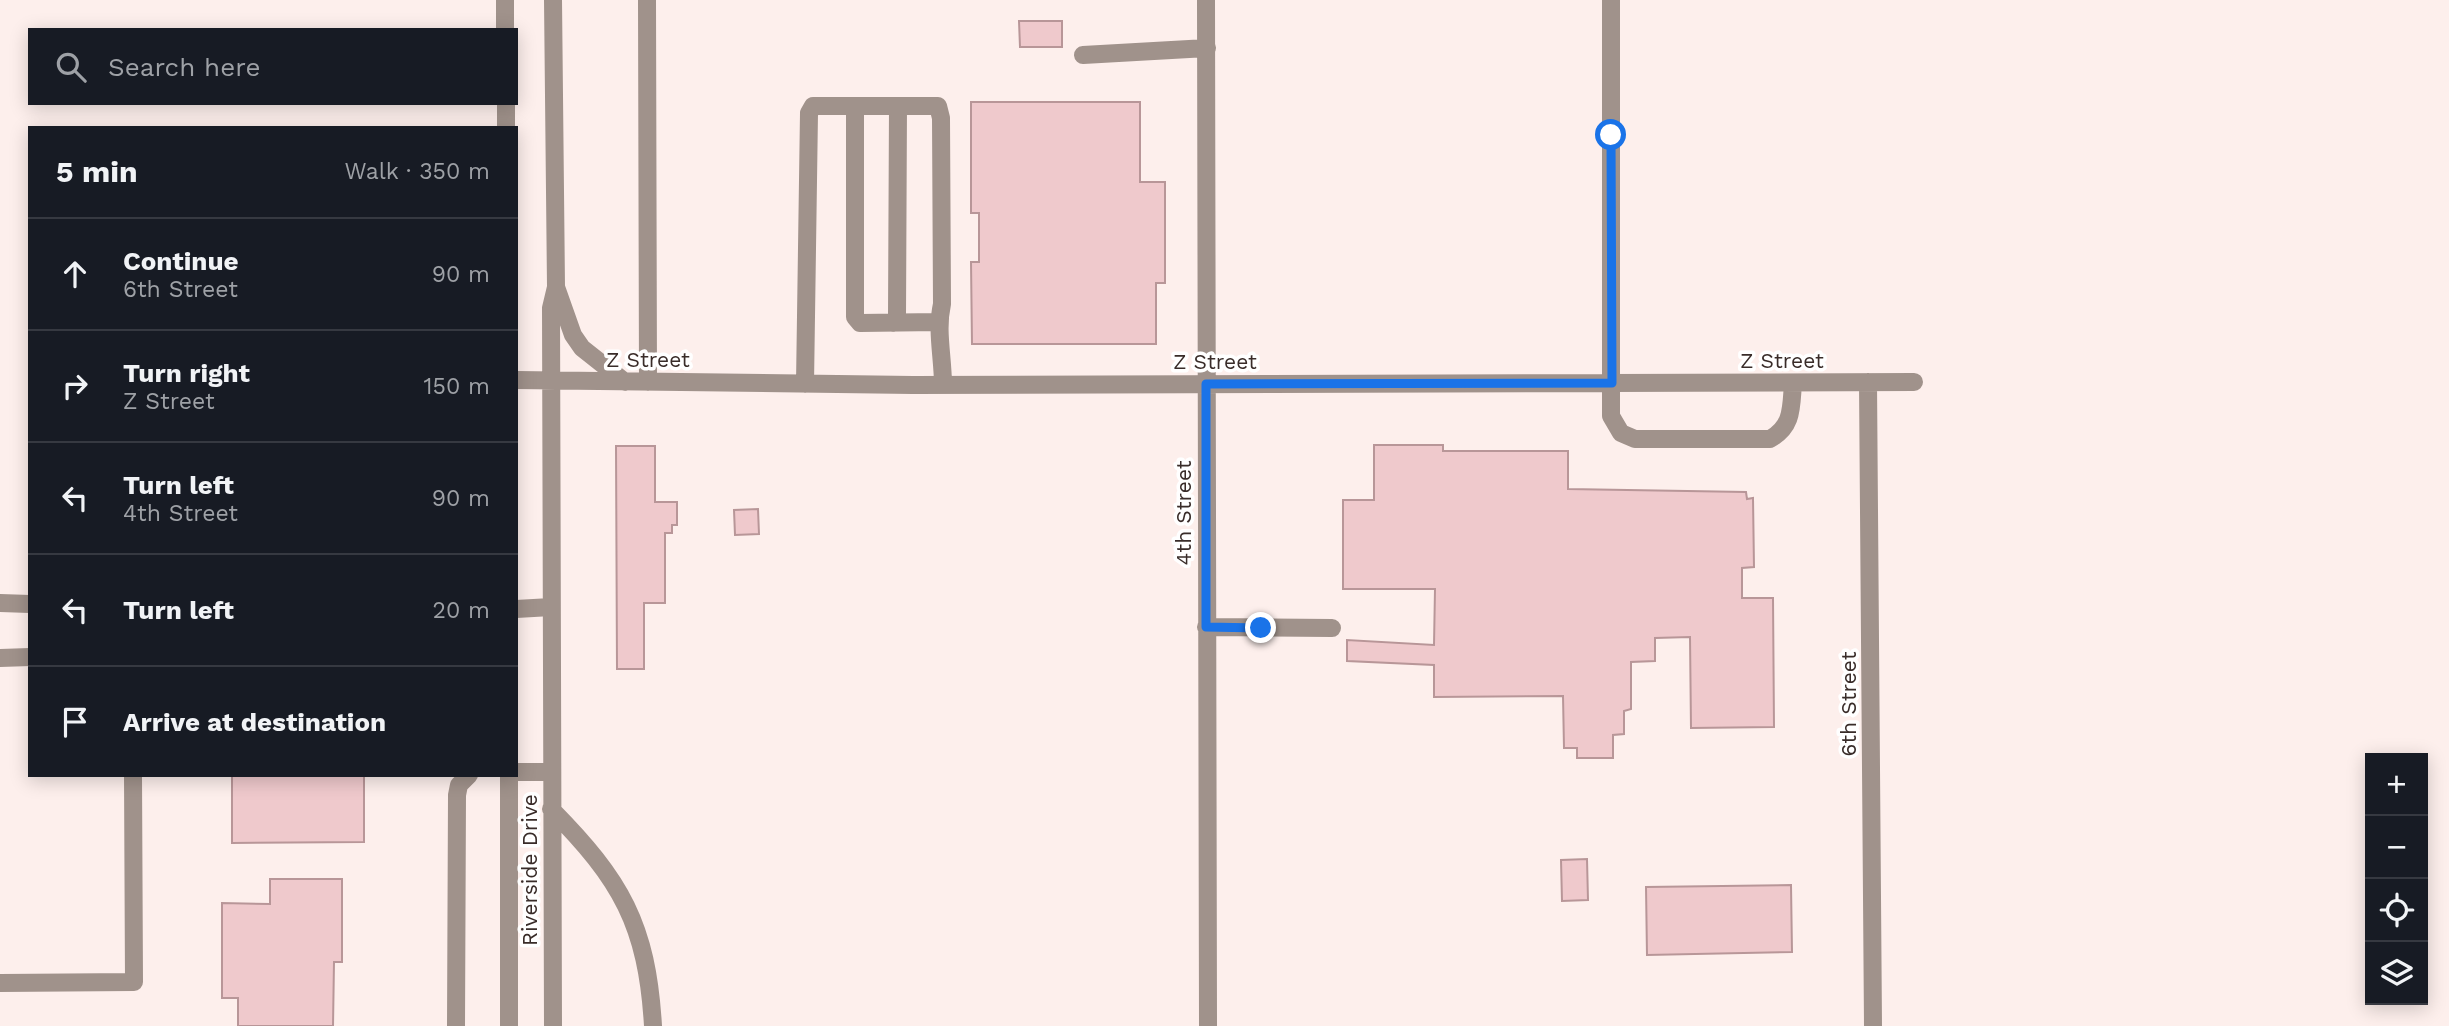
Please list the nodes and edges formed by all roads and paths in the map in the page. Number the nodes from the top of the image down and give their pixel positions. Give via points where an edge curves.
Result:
1 (505, 0) edge
2 (553, 0) edge
3 (647, 0) edge
4 (1206, 0) edge
5 (1611, 0) edge
6 (505, 28) edge
7 (1207, 48) junction
8 (1083, 55) dead end
9 (506, 105) edge
10 (855, 106) junction
11 (898, 106) junction
12 (506, 126) edge
13 (556, 287) junction
14 (938, 322) junction
15 (893, 323) junction
16 (518, 380) edge
17 (552, 380) junction
18 (625, 382) junction
19 (649, 382) junction
20 (1868, 382) junction
21 (1914, 382) dead end
22 (1612, 383) junction
23 (1793, 383) junction
24 (805, 384) junction
25 (1206, 384) junction
26 (943, 385) junction
27 (0, 603) edge
28 (28, 604) edge
29 (551, 607) junction
30 (518, 609) edge
31 (1206, 627) junction
32 (1332, 628) dead end
33 (0, 657) edge
34 (28, 657) edge
35 (518, 772) edge
36 (551, 772) junction
37 (133, 777) edge
38 (467, 777) edge
39 (509, 777) edge
40 (551, 809) junction
41 (0, 983) edge
42 (456, 1026) edge
43 (509, 1026) edge
44 (553, 1026) edge
45 (653, 1026) edge
46 (1208, 1026) edge
47 (1873, 1026) edge

1 - 6 street
2 - 13 street, Riverside Drive
3 - 19 street
4 - 7 street, 4th Street
5 - 22 street
7 - 8 street
7 - 25 street, 4th Street
9 - 12 street
10 - 11 street
10 - 15 street via 855,317 860,323
10 - 24 street via 813,106 809,113
11 - 14 street via 938,106 941,118 942,304
11 - 15 street via 897,316
13 - 17 street, Riverside Drive via 551,308
13 - 18 street via 582,348
14 - 15 street
14 - 26 street
16 - 17 street, Z Street
17 - 18 street, Z Street
17 - 29 street, Riverside Drive
18 - 19 street, Z Street
19 - 24 street, Z Street
20 - 21 street, Z Street
20 - 23 street, Z Street
20 - 47 street, 6th Street
22 - 23 street, Z Street
22 - 23 street via 1611,416 1621,433 1635,439 1770,439 1790,420
22 - 25 street, Z Street
24 - 26 street, Z Street
25 - 26 street, Z Street
25 - 31 street, 4th Street
27 - 28 street
29 - 30 street
29 - 36 street, Riverside Drive
31 - 32 street
31 - 46 street, 4th Street
33 - 34 street
35 - 36 street
36 - 40 street, Riverside Drive
37 - 41 street via 134,982
38 - 42 street via 457,795
39 - 43 street, Riverside Drive
40 - 44 street, Riverside Drive
40 - 45 street via 599,860 622,894 646,959

